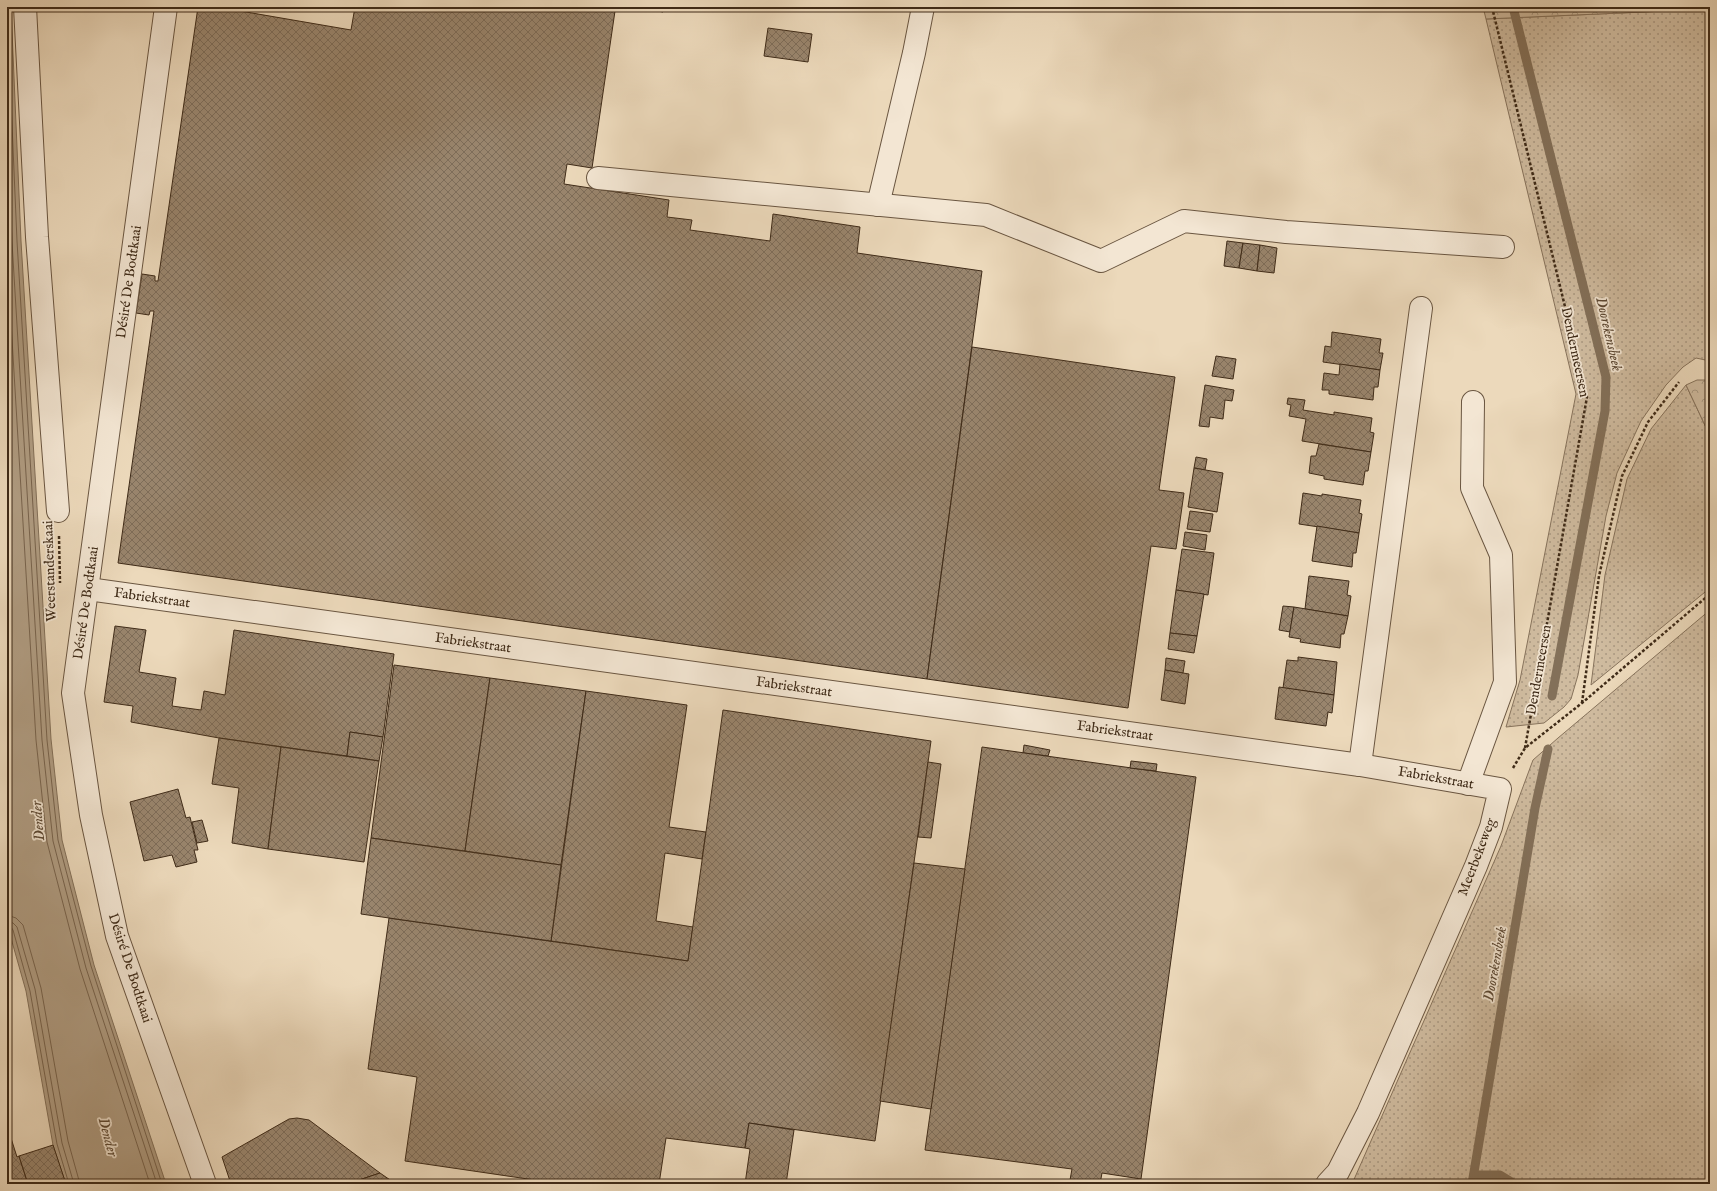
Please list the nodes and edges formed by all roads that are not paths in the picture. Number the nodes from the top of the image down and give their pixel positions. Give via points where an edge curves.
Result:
1 (25, 7) edge
2 (166, 7) edge
3 (923, 7) edge
4 (598, 178) dead end
5 (878, 205) junction
6 (1503, 247) dead end
7 (1421, 308) dead end
8 (1473, 402) dead end
9 (58, 511) road end
10 (88, 589) junction
11 (1360, 765) junction
12 (1468, 784) junction
13 (1500, 789) joint
14 (206, 1184) edge
15 (1327, 1184) edge

1 - 9 street via 37,237
2 - 10 street, Désiré De Bodtkaai
3 - 5 street
4 - 5 street
5 - 6 street via 986,215 1101,261 1184,221 1286,232
7 - 11 street
8 - 12 street via 1472,488 1501,555 1505,682
10 - 11 street, Fabriekstraat
10 - 14 street, Désiré De Bodtkaai via 73,693 91,815 117,936
11 - 12 street, Fabriekstraat
12 - 13 street, Fabriekstraat
13 - 15 street, Meerbekeweg via 1490,827 1467,888 1368,1113 1338,1172

